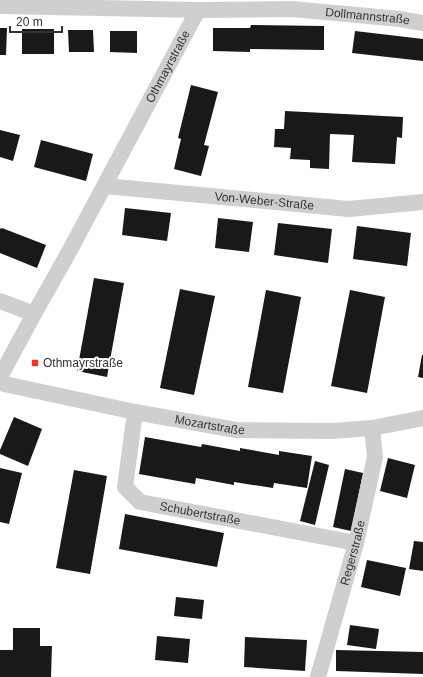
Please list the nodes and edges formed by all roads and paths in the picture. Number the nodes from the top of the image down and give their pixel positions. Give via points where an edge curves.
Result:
1 (292, 4) edge
2 (0, 6) edge
3 (198, 10) junction
4 (423, 23) edge
5 (105, 186) junction
6 (423, 202) edge
7 (0, 301) edge
8 (34, 314) junction
9 (0, 377) edge
10 (0, 383) edge
11 (135, 412) junction
12 (423, 418) edge
13 (372, 428) junction
14 (356, 543) junction
15 (318, 677) edge

1 - 3 street, Dollmannstraße
1 - 4 street, Dollmannstraße
2 - 3 street, Dollmannstraße
3 - 5 street, Othmayrstraße
5 - 6 street, Von-Weber-Straße via 349,208
5 - 8 street, Othmayrstraße
7 - 8 street
8 - 9 street, Othmayrstraße
10 - 11 street, Mozartstraße
11 - 13 street, Mozartstraße via 236,430 332,431
11 - 14 street, Schubertstraße via 125,487 140,502
12 - 13 street, Mozartstraße
13 - 14 street, Regerstraße via 375,457
14 - 15 street, Regerstraße

